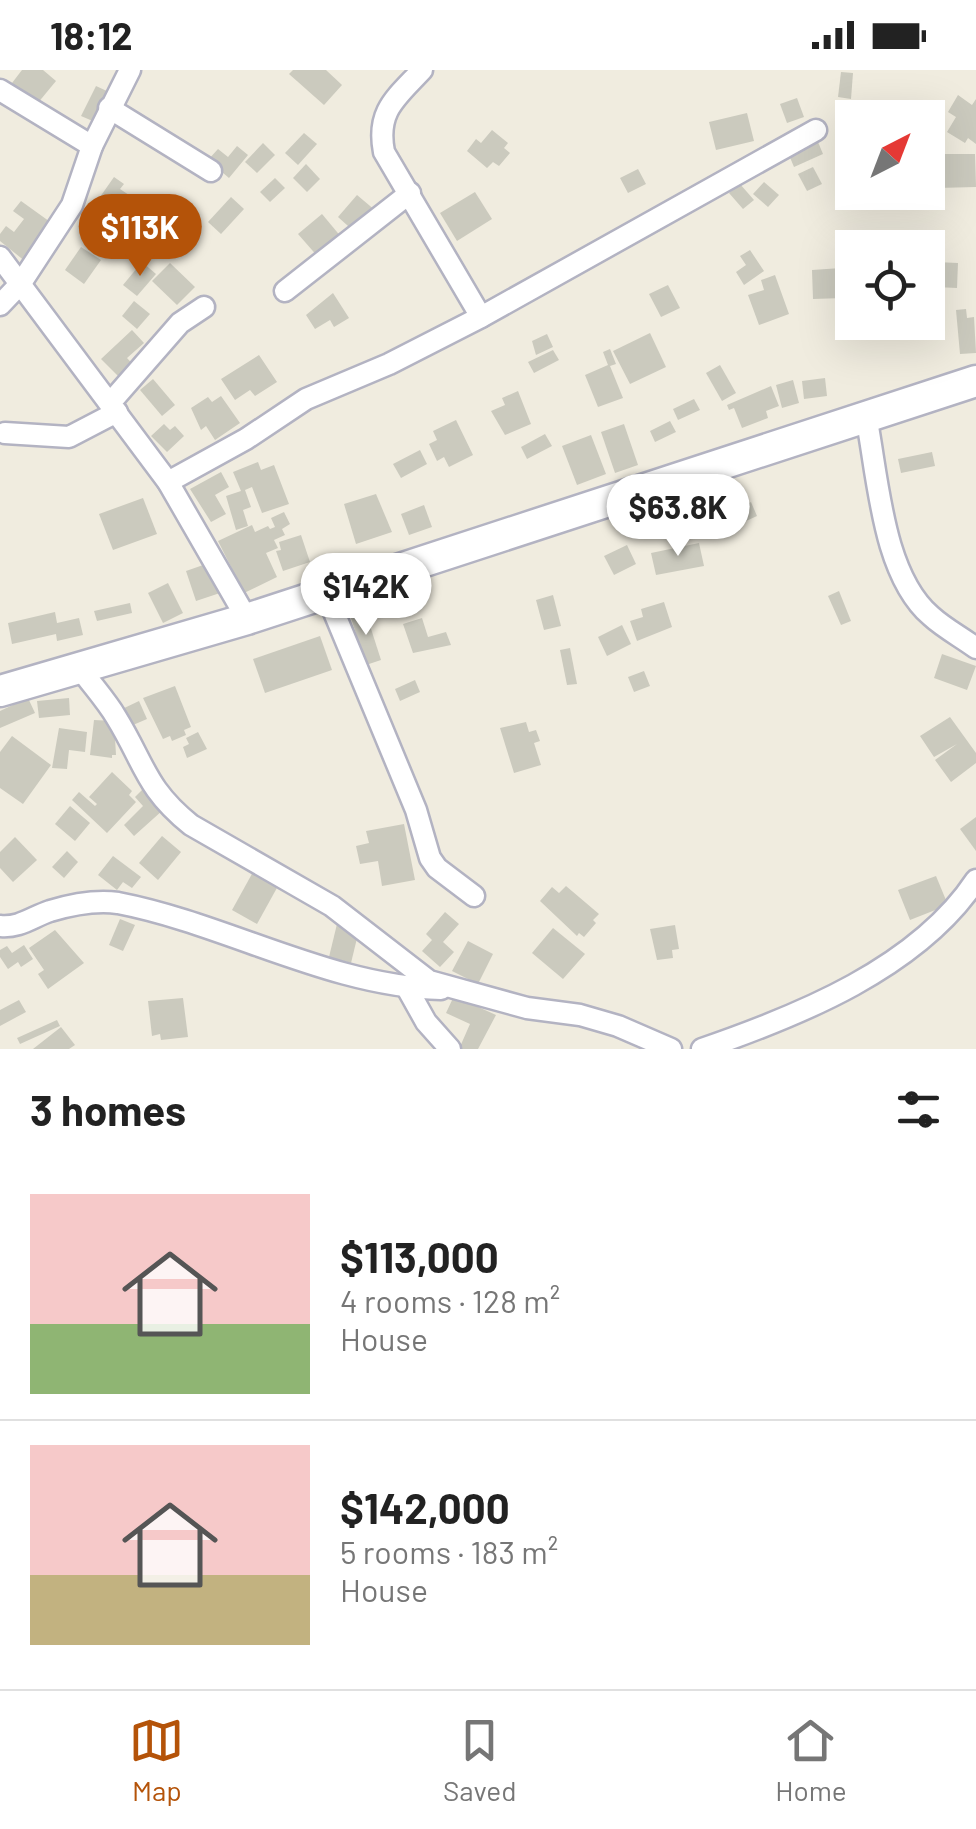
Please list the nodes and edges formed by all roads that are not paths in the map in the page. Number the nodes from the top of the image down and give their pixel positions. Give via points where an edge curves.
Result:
1 (130, 70) edge
2 (422, 70) edge
3 (0, 90) edge
4 (109, 108) junction
5 (816, 130) dead end
6 (92, 146) junction
7 (211, 170) dead end
8 (410, 193) junction
9 (0, 257) edge
10 (21, 283) junction
11 (285, 290) dead end
12 (0, 305) edge
13 (204, 307) dead end
14 (481, 317) junction
15 (976, 381) edge
16 (114, 407) junction
17 (866, 416) junction
18 (4, 433) dead end
19 (168, 482) junction
20 (326, 592) junction
21 (246, 619) junction
22 (976, 648) edge
23 (79, 667) junction
24 (0, 691) edge
25 (976, 880) edge
26 (474, 896) dead end
27 (0, 926) edge
28 (407, 988) junction
29 (448, 989) junction
30 (450, 1049) edge
31 (670, 1049) edge
32 (702, 1049) edge

1 - 4 street
2 - 8 street via 385,112 380,132 384,152
3 - 6 street
4 - 6 street
4 - 7 street
5 - 14 street
6 - 10 street via 72,205
8 - 11 street
8 - 14 street
9 - 10 street
10 - 12 street
10 - 16 street
13 - 16 street via 180,324
14 - 19 street via 306,400
15 - 17 street
16 - 18 street via 68,437
16 - 19 street
17 - 20 street
17 - 22 street via 890,544 904,582 928,614
19 - 21 street
20 - 21 street
20 - 26 street via 430,858
21 - 23 street
23 - 24 street
23 - 29 street via 116,716 154,791 172,809 332,906
25 - 32 street via 912,948 813,1006
27 - 28 street via 112,902
28 - 29 street
28 - 30 street
29 - 31 street via 599,1020

